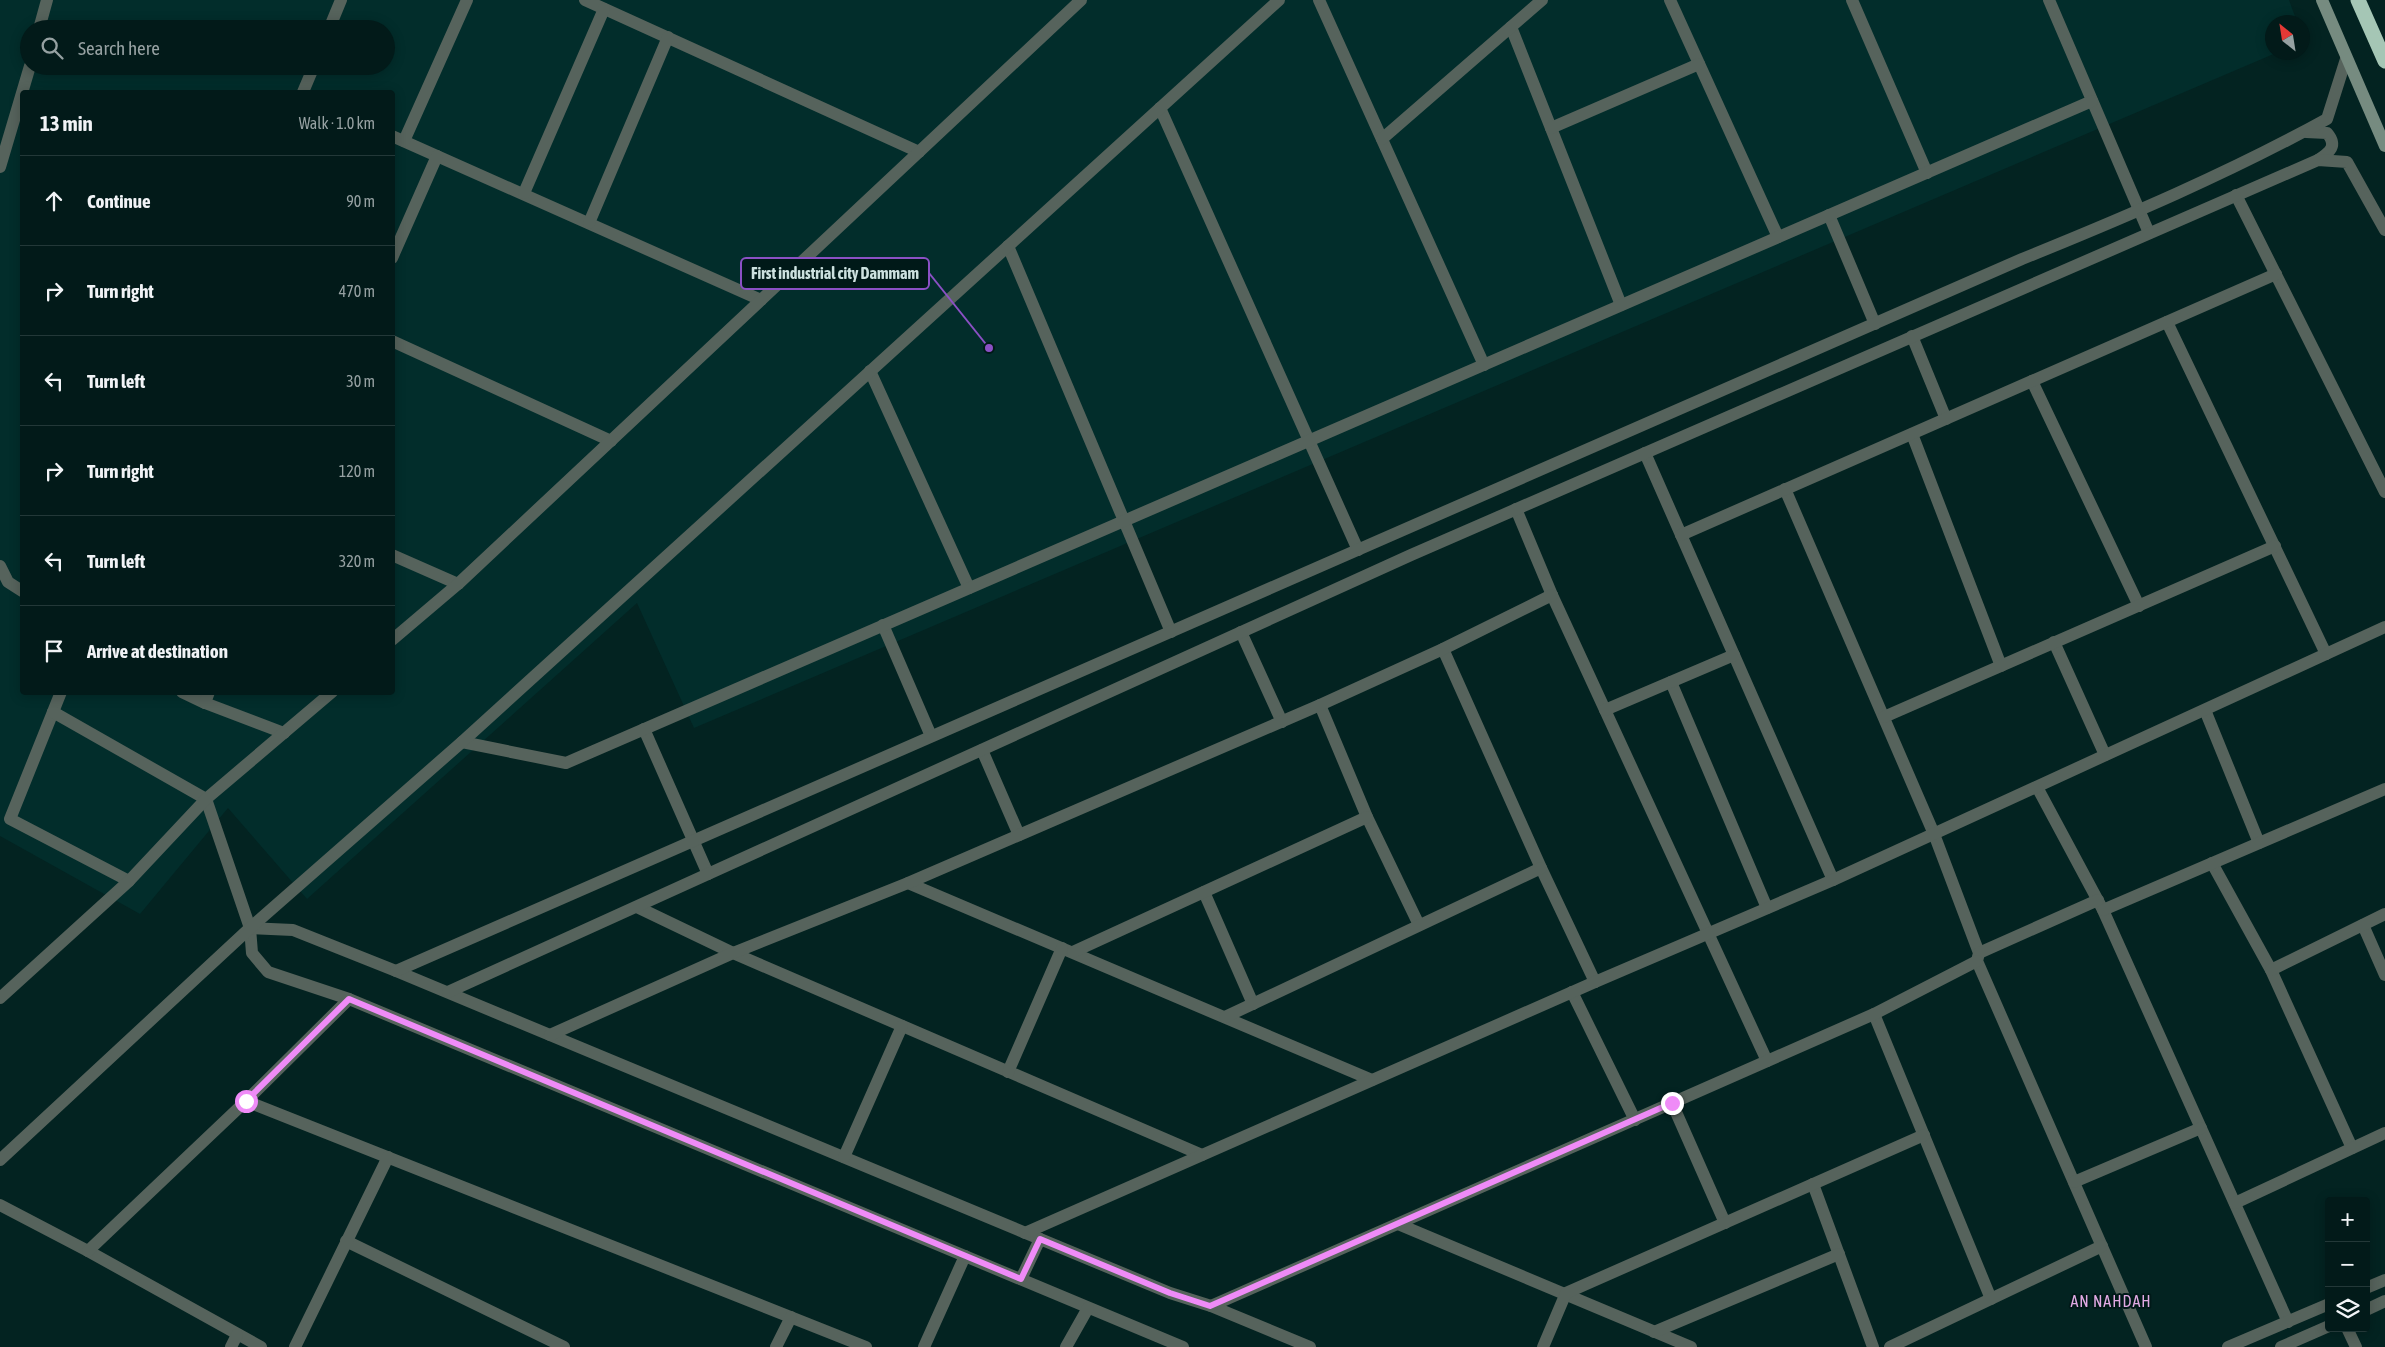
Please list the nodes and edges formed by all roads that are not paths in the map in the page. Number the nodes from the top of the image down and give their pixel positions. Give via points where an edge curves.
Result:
1 (46, 0) edge
2 (341, 0) edge
3 (467, 0) edge
4 (585, 0) edge
5 (1080, 0) edge
6 (1279, 0) edge
7 (1319, 0) edge
8 (1542, 0) edge
9 (1670, 0) edge
10 (1852, 0) edge
11 (2050, 0) edge
12 (2322, 0) edge
13 (2358, 0) edge
14 (604, 9) junction
15 (41, 20) edge
16 (333, 20) edge
17 (1511, 27) junction
18 (668, 37) junction
19 (2346, 59) junction
20 (2385, 61) edge
21 (1699, 64) junction
22 (27, 75) edge
23 (310, 75) edge
24 (23, 90) edge
25 (304, 90) edge
26 (20, 100) edge
27 (2092, 101) junction
28 (1160, 108) junction
29 (1551, 128) junction
30 (2303, 132) junction
31 (398, 139) edge
32 (1382, 139) junction
33 (2385, 146) edge
34 (919, 152) junction
35 (437, 156) junction
36 (2318, 160) junction
37 (0, 167) edge
38 (1927, 173) junction
39 (524, 193) junction
40 (2236, 195) junction
41 (2139, 212) junction
42 (1830, 215) junction
43 (589, 223) junction
44 (2385, 230) edge
45 (2149, 233) junction
46 (1778, 238) junction
47 (1008, 246) junction
48 (395, 251) edge
49 (2276, 274) junction
50 (762, 300) junction
51 (1621, 305) junction
52 (2167, 322) junction
53 (1874, 324) junction
54 (1912, 336) junction
55 (395, 342) edge
56 (1484, 365) junction
57 (870, 371) junction
58 (2032, 381) junction
59 (1946, 419) junction
60 (1912, 434) junction
61 (611, 440) junction
62 (1310, 440) junction
63 (1645, 453) junction
64 (1786, 489) junction
65 (2385, 492) edge
66 (1516, 509) junction
67 (1124, 521) junction
68 (1681, 535) junction
69 (2275, 546) junction
70 (1358, 550) junction
71 (395, 556) edge
72 (0, 566) edge
73 (458, 584) junction
74 (969, 588) junction
75 (20, 590) edge
76 (1552, 595) junction
77 (2138, 606) junction
78 (883, 625) junction
79 (2385, 627) edge
80 (1170, 632) junction
81 (1241, 632) junction
82 (395, 637) edge
83 (2054, 642) junction
84 (1444, 649) junction
85 (2326, 654) junction
86 (1734, 655) junction
87 (2000, 666) junction
88 (1671, 682) junction
89 (60, 695) edge
90 (194, 695) edge
91 (328, 695) edge
92 (207, 698) edge
93 (1320, 705) junction
94 (1605, 710) junction
95 (2205, 710) junction
96 (53, 712) junction
97 (1884, 717) junction
98 (1282, 722) junction
99 (644, 729) junction
100 (284, 733) junction
101 (932, 736) junction
102 (462, 742) junction
103 (982, 750) junction
104 (2105, 755) junction
105 (2037, 786) junction
106 (2385, 789) edge
107 (206, 799) junction
108 (1367, 817) junction
109 (1934, 834) junction
110 (1019, 835) junction
111 (692, 841) junction
112 (2259, 842) junction
113 (2212, 863) junction
114 (1541, 868) junction
115 (708, 874) junction
116 (1833, 880) junction
117 (129, 881) junction
118 (908, 883) junction
119 (1204, 892) junction
120 (2100, 905) junction
121 (637, 906) junction
122 (1767, 908) junction
123 (2385, 914) edge
124 (1419, 925) junction
125 (2363, 925) junction
126 (250, 928) junction
127 (1707, 934) junction
128 (1068, 950) junction
129 (733, 953) junction
130 (1978, 957) junction
131 (2271, 970) junction
132 (396, 971) junction
133 (2385, 975) edge
134 (1595, 982) junction
135 (448, 992) junction
136 (1572, 992) junction
137 (0, 998) edge
138 (349, 999) junction
139 (1253, 1004) junction
140 (1874, 1014) junction
141 (1225, 1017) junction
142 (902, 1026) junction
143 (550, 1035) junction
144 (1768, 1061) junction
145 (1008, 1072) junction
146 (1372, 1080) junction
147 (246, 1101) junction
148 (1672, 1103) junction
149 (1635, 1120) junction
150 (2201, 1128) junction
151 (2385, 1133) edge
152 (1924, 1135) junction
153 (2352, 1148) junction
154 (1202, 1155) junction
155 (388, 1157) junction
156 (844, 1157) junction
157 (0, 1160) edge
158 (2074, 1182) junction
159 (1812, 1184) junction
160 (2235, 1203) junction
161 (0, 1206) edge
162 (1725, 1223) junction
163 (1398, 1224) junction
164 (1025, 1233) junction
165 (1040, 1239) junction
166 (346, 1242) junction
167 (2102, 1246) junction
168 (88, 1251) junction
169 (1838, 1254) junction
170 (965, 1256) junction
171 (1021, 1279) junction
172 (2385, 1280) edge
173 (2368, 1287) edge
174 (1566, 1293) junction
175 (1992, 1299) junction
176 (2385, 1301) edge
177 (1210, 1306) junction
178 (2325, 1306) edge
179 (1088, 1308) junction
180 (2370, 1308) edge
181 (791, 1317) junction
182 (2288, 1322) junction
183 (2325, 1328) edge
184 (1654, 1332) junction
185 (2349, 1332) edge
186 (237, 1335) junction
187 (1896, 1346) edge
188 (232, 1347) edge
189 (261, 1347) edge
190 (294, 1347) edge
191 (564, 1347) edge
192 (776, 1347) edge
193 (866, 1347) edge
194 (924, 1347) edge
195 (1066, 1347) edge
196 (1183, 1347) edge
197 (1310, 1347) edge
198 (1543, 1347) edge
199 (1691, 1347) edge
200 (1873, 1347) edge
201 (2146, 1347) edge
202 (2228, 1347) edge
203 (2281, 1347) edge
204 (2356, 1347) edge

1 - 15 street
2 - 16 street
3 - 31 street
4 - 14 street
5 - 34 street
6 - 28 street
7 - 32 street
8 - 17 street
9 - 21 street
10 - 38 street
11 - 27 street
12 - 19 main road
13 - 20 highway
14 - 18 street
14 - 39 street
17 - 29 street
17 - 32 street
18 - 34 street
18 - 43 street
19 - 30 street via 2327,119
19 - 33 main road
21 - 29 street
21 - 46 street
22 - 24 street
23 - 25 street
26 - 37 street
27 - 38 street
27 - 41 street
28 - 47 street
28 - 62 street
29 - 51 street
30 - 36 street via 2327,133 2332,138 2330,152
30 - 41 street via 2268,152
31 - 35 street
32 - 56 street
34 - 50 street
35 - 39 street
35 - 48 street
36 - 40 street
36 - 44 street via 2347,162
38 - 42 street
39 - 43 street
40 - 45 street
40 - 49 street
41 - 45 street
41 - 53 street
42 - 46 street
42 - 53 street
43 - 50 street
45 - 54 street
46 - 51 street
47 - 57 street
47 - 67 street
49 - 52 street
49 - 65 street
50 - 61 street
51 - 56 street
52 - 58 street
52 - 69 street
53 - 70 street
54 - 59 street
54 - 63 street
55 - 61 street
56 - 62 street
57 - 74 street
57 - 102 street
58 - 59 street
58 - 77 street
59 - 60 street
60 - 64 street
60 - 87 street
61 - 73 street
62 - 67 street
62 - 70 street
63 - 66 street
63 - 68 street
64 - 68 street
64 - 97 street
66 - 76 street
66 - 81 street
67 - 74 street
67 - 80 street
68 - 86 street
69 - 77 street
69 - 85 street
70 - 80 street
71 - 73 street
72 - 75 street via 8,582
73 - 82 street
74 - 78 street
76 - 84 street
76 - 94 street
77 - 83 street
78 - 99 street
78 - 101 street
79 - 85 street
80 - 101 street
81 - 98 street
81 - 103 street
83 - 87 street
83 - 104 street
84 - 93 street
84 - 114 street
85 - 95 street
86 - 88 street
86 - 116 street
87 - 97 street
88 - 94 street
88 - 122 street
89 - 96 street
90 - 92 street
91 - 100 street
92 - 100 street
93 - 98 street
93 - 108 street
94 - 127 street
95 - 104 street
95 - 112 street
96 - 107 street
96 - 117 street via 10,819
97 - 109 street
98 - 110 street
99 - 102 street via 566,763
99 - 111 street
100 - 107 street
101 - 111 street
102 - 126 street
103 - 110 street
103 - 115 street
104 - 105 street
105 - 109 street
105 - 120 street
106 - 112 street
107 - 117 street
107 - 126 street
108 - 119 street
108 - 124 street
109 - 116 street
109 - 130 street
110 - 118 street
111 - 115 street
111 - 132 street
112 - 113 street
113 - 120 street
113 - 131 street
114 - 124 street
114 - 134 street
115 - 121 street
116 - 122 street
117 - 137 street
118 - 128 street
118 - 129 street
119 - 128 street
119 - 139 street
120 - 130 street
120 - 150 street
121 - 129 street
121 - 135 street
122 - 127 street
123 - 125 street
124 - 139 street
125 - 131 street
125 - 133 street
126 - 132 street via 293,930
126 - 138 street via 252,953 268,972
126 - 157 street
127 - 134 street
127 - 144 street
128 - 141 street
128 - 145 street
129 - 142 street
129 - 143 street
130 - 140 street
130 - 158 street
131 - 153 street
132 - 135 street
134 - 136 street
135 - 143 street
136 - 146 street
136 - 149 street
138 - 147 street
138 - 170 street
139 - 141 street
140 - 144 street
140 - 152 street
141 - 146 street
142 - 145 street
142 - 156 street
143 - 156 street
144 - 148 street
145 - 154 street
146 - 154 street
147 - 155 street
147 - 168 street
148 - 149 street
148 - 162 street
149 - 163 street
150 - 158 street
150 - 160 street
151 - 153 street
152 - 159 street
152 - 175 street
153 - 160 street
154 - 164 street
155 - 166 street
155 - 181 street
156 - 164 street
158 - 167 street
159 - 162 street
159 - 169 street
160 - 182 street
161 - 168 street
162 - 174 street
163 - 174 street
163 - 177 street
164 - 165 street
165 - 171 street
165 - 177 street via 1170,1293
166 - 190 street
166 - 191 street
167 - 175 street
167 - 201 street
168 - 186 street
169 - 184 street
169 - 200 street
170 - 171 street
170 - 194 street
171 - 179 street
172 - 173 street
174 - 184 street
174 - 198 street
175 - 187 street
176 - 180 street
177 - 197 street
178 - 182 street
179 - 195 street
179 - 196 street
181 - 192 street
181 - 193 street
182 - 202 street
183 - 203 street
184 - 199 street
185 - 204 street
186 - 188 street
186 - 189 street

